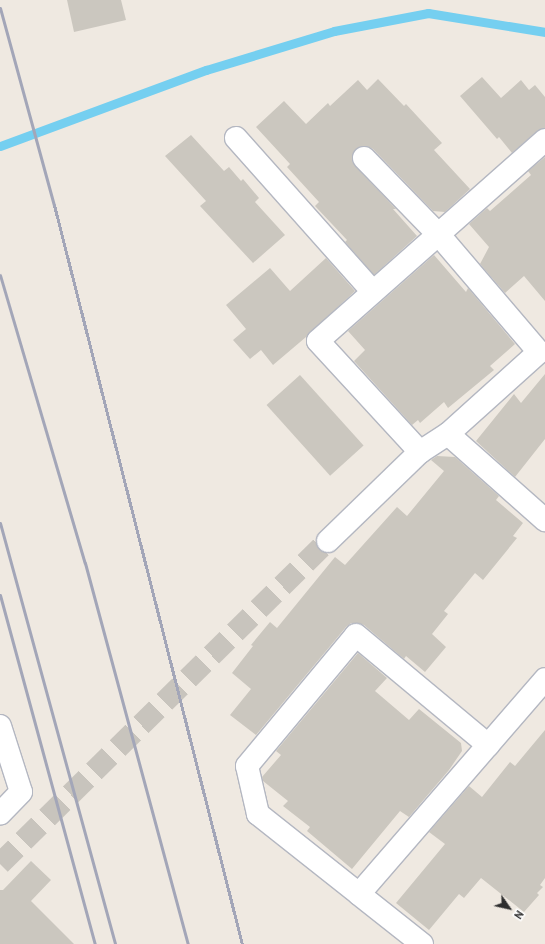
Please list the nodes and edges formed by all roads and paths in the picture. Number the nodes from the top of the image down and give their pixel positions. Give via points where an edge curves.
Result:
1 (236, 138) dead end
2 (545, 140) edge
3 (364, 158) dead end
4 (439, 234) junction
5 (373, 292) junction
6 (448, 434) junction
7 (420, 452) junction
8 (545, 520) edge
9 (328, 541) tunnel mouth
10 (545, 679) edge
11 (0, 726) edge
12 (488, 745) junction
13 (0, 814) edge
14 (360, 894) junction
15 (422, 944) edge

1 - 5 street
2 - 4 street
3 - 4 street
4 - 5 street
4 - 6 street via 538,352
5 - 7 street via 318,342
6 - 7 street
6 - 8 street
7 - 9 street
10 - 12 street
11 - 13 street via 20,792
12 - 14 street
12 - 14 street via 356,635 247,766 258,814
14 - 15 street

